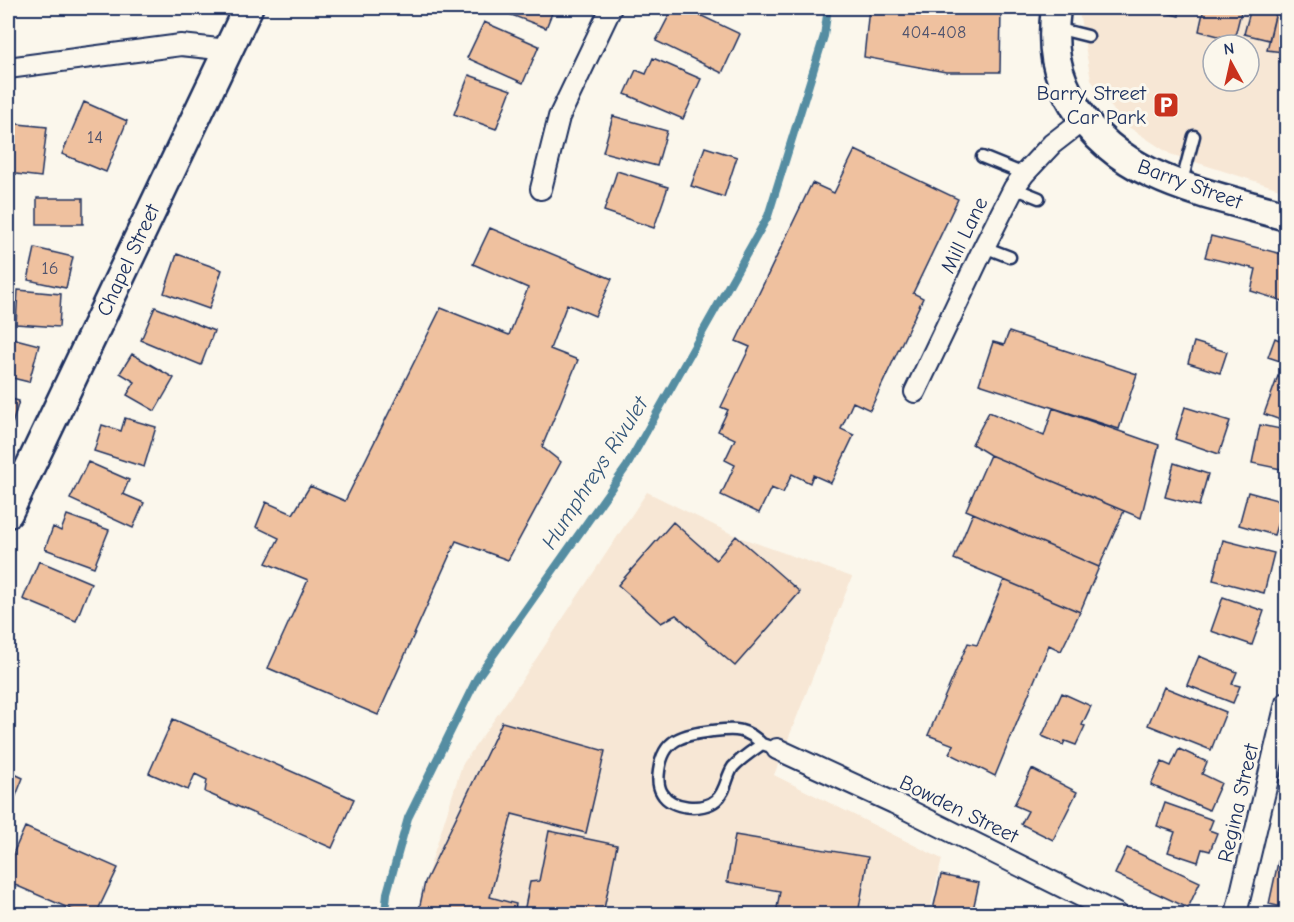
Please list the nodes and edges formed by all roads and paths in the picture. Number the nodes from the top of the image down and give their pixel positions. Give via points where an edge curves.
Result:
1 (248, 8) edge
2 (611, 8) edge
3 (1055, 17) edge
4 (1088, 36) dead end
5 (228, 50) junction
6 (8, 68) edge
7 (1083, 120) junction
8 (1194, 136) dead end
9 (982, 157) dead end
10 (1019, 181) junction
11 (1181, 185) junction
12 (541, 189) dead end
13 (1039, 198) dead end
14 (1287, 216) edge
15 (984, 247) junction
16 (1010, 257) dead end
17 (915, 392) dead end
18 (8, 513) edge
19 (1287, 703) edge
20 (770, 747) junction
21 (1118, 915) edge
22 (1236, 915) edge

1 - 5 street, Chapel Street
2 - 12 street via 559,117
3 - 4 lane
3 - 7 street, Barry Street via 1056,62
5 - 6 street via 181,45
5 - 18 street, Chapel Street
7 - 10 street, Mill Lane via 1052,144
7 - 11 street, Barry Street via 1125,160
8 - 11 lane
9 - 10 lane
10 - 13 lane
10 - 15 street, Mill Lane
11 - 14 street, Barry Street
15 - 16 lane
15 - 17 street, Mill Lane
19 - 22 street, Regina Street
20 - 20 lane via 733,768 723,792 708,805 678,804 666,800 661,792 661,758 672,741 729,729 752,734
20 - 21 street, Bowden Street via 894,803

